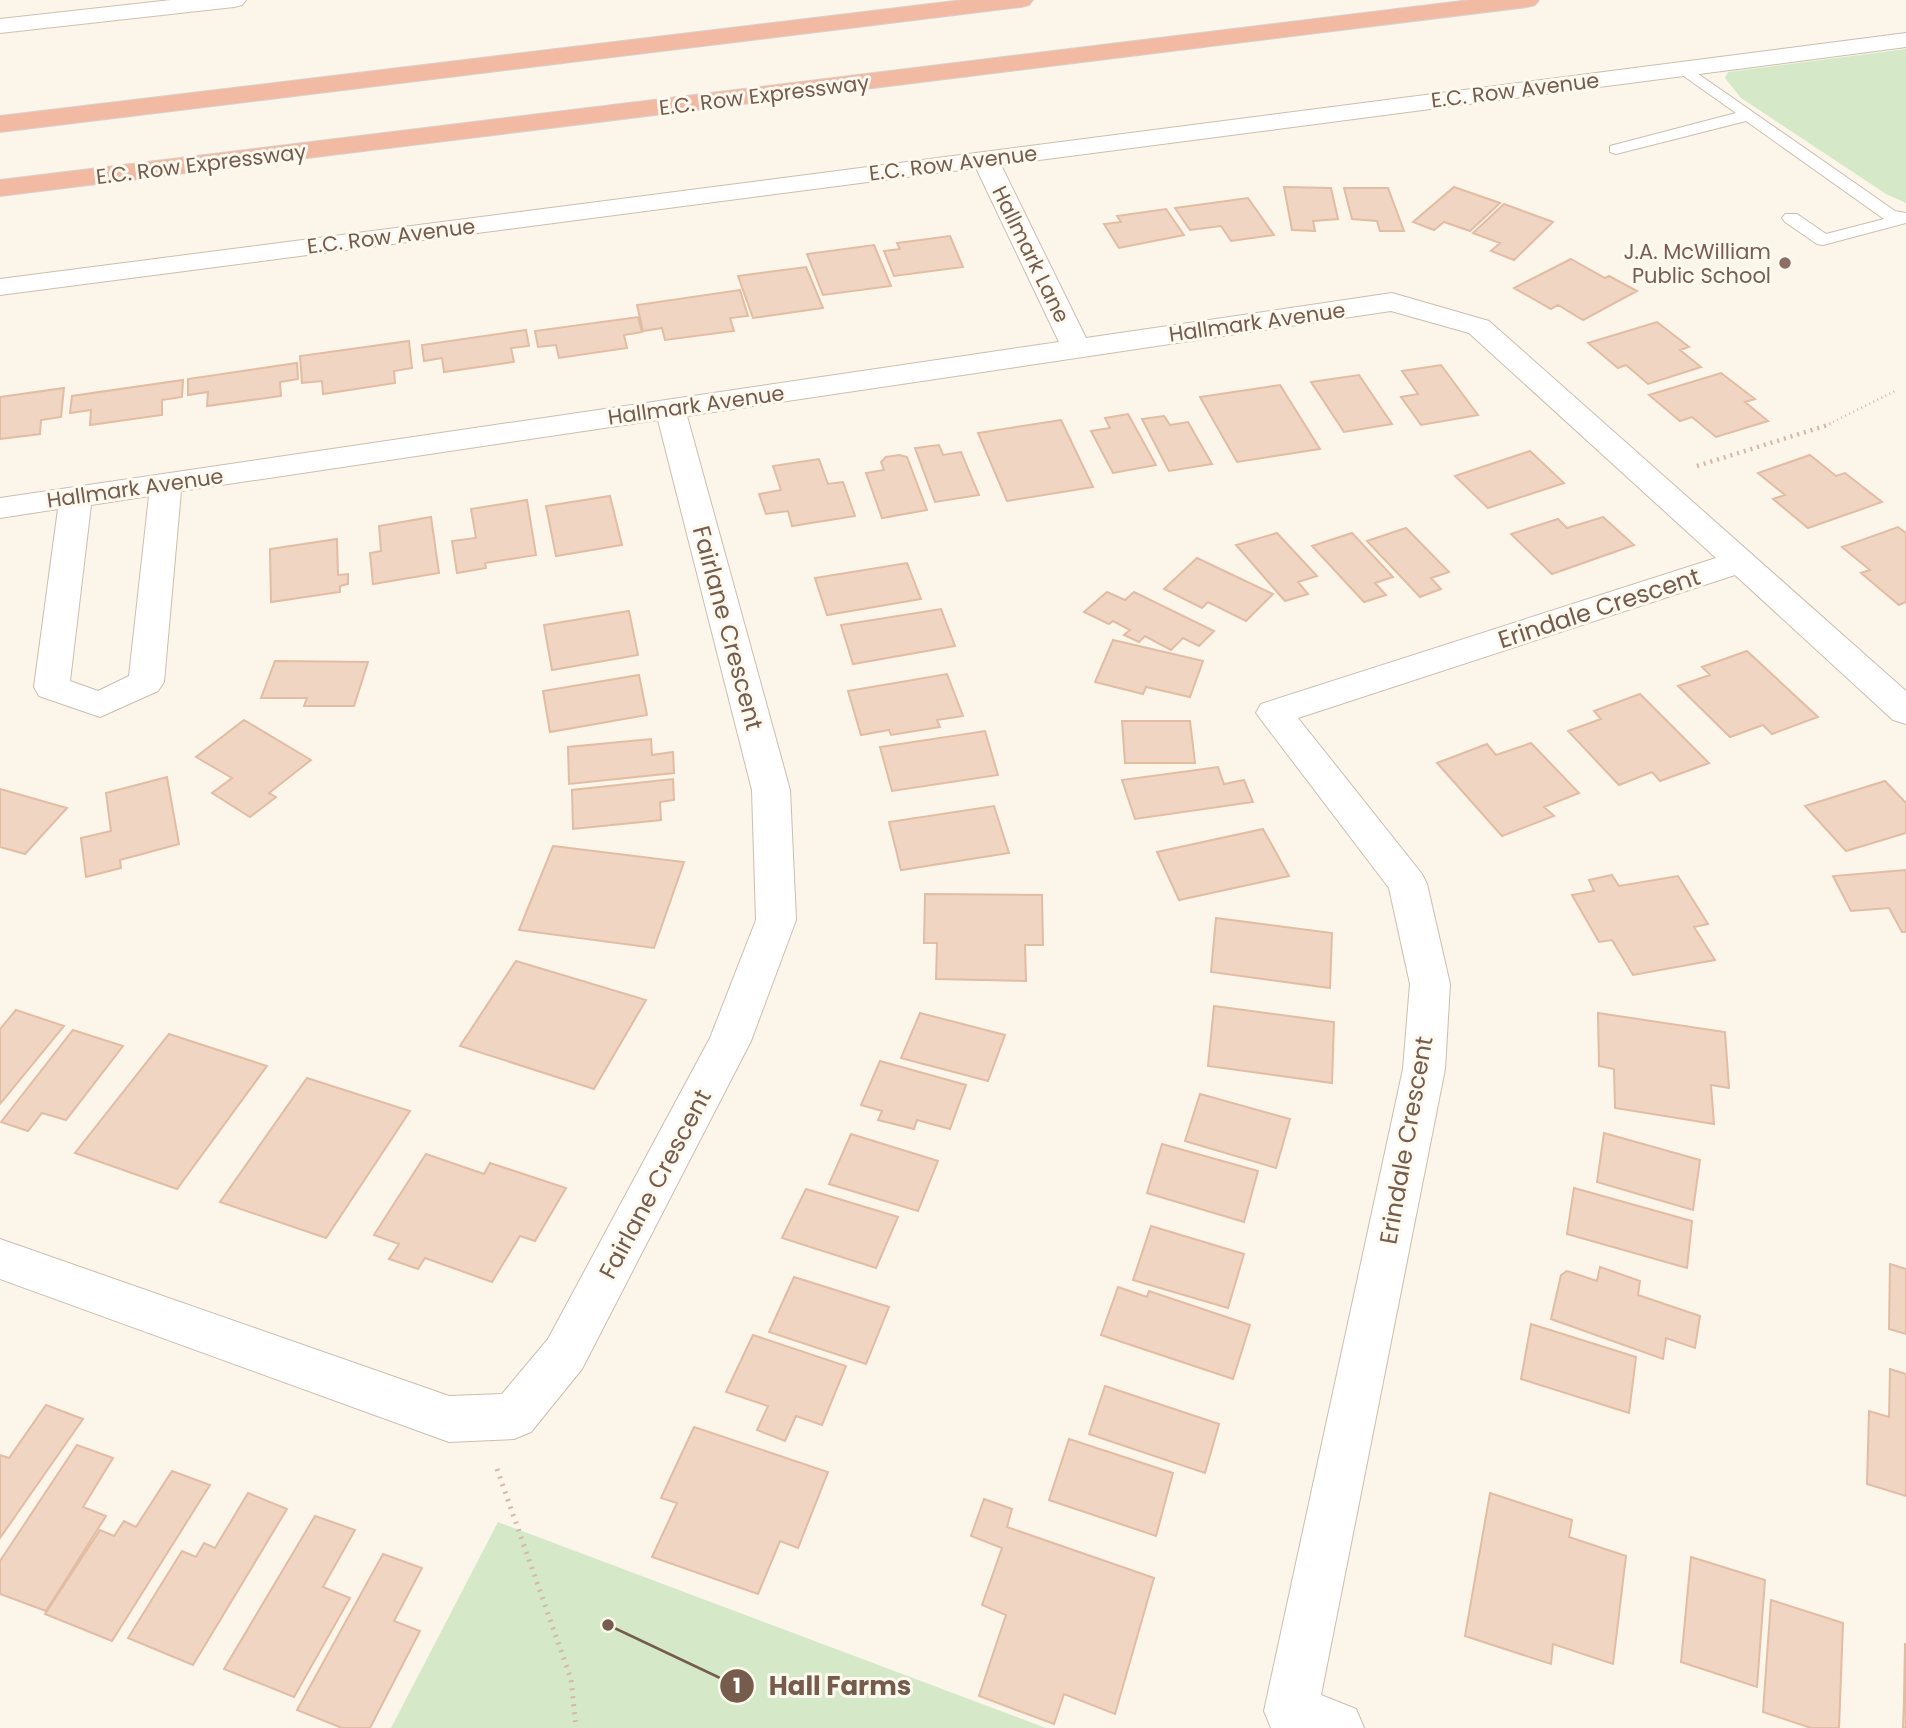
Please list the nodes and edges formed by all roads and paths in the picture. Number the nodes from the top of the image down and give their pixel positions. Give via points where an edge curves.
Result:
1 (233, 0) edge
2 (1021, 0) edge
3 (1527, 0) edge
4 (0, 26) edge
5 (1906, 40) edge
6 (1684, 69) junction
7 (1749, 115) junction
8 (0, 124) edge
9 (1616, 149) dead end
10 (985, 159) junction
11 (0, 188) edge
12 (1791, 218) dead end
13 (1906, 218) edge
14 (0, 287) edge
15 (1392, 302) joint
16 (1077, 349) junction
17 (1895, 391) dead end
18 (670, 409) junction
19 (1696, 467) dead end
20 (166, 484) junction
21 (76, 497) junction
22 (0, 508) edge
23 (1740, 562) junction
24 (1906, 711) edge
25 (0, 1259) edge
26 (497, 1467) dead end
27 (576, 1728) edge
28 (1337, 1728) edge

1 - 4 street
2 - 8 highway
3 - 11 highway, E.C. Row Expressway
5 - 6 street, E.C. Row Avenue
6 - 7 lane
6 - 10 street, E.C. Row Avenue
7 - 9 lane
7 - 13 lane via 1890,215
10 - 14 street, E.C. Row Avenue
10 - 16 street, Hallmark Lane
12 - 13 lane via 1823,240
15 - 16 street, Hallmark Avenue
15 - 23 street, Erindale Crescent via 1479,327
16 - 18 street, Hallmark Avenue
17 - 19 path via 1840,421
18 - 20 street, Hallmark Avenue
18 - 25 street, Fairlane Crescent via 771,790 776,920 730,1041 565,1354 514,1416 449,1419
20 - 21 street, Hallmark Avenue
20 - 21 street via 146,682 100,705 52,687
21 - 22 street, Hallmark Avenue
23 - 24 street, Erindale Crescent
23 - 28 street, Erindale Crescent via 1274,713 1408,884 1430,984 1424,1069 1291,1711
26 - 27 path via 571,1679

